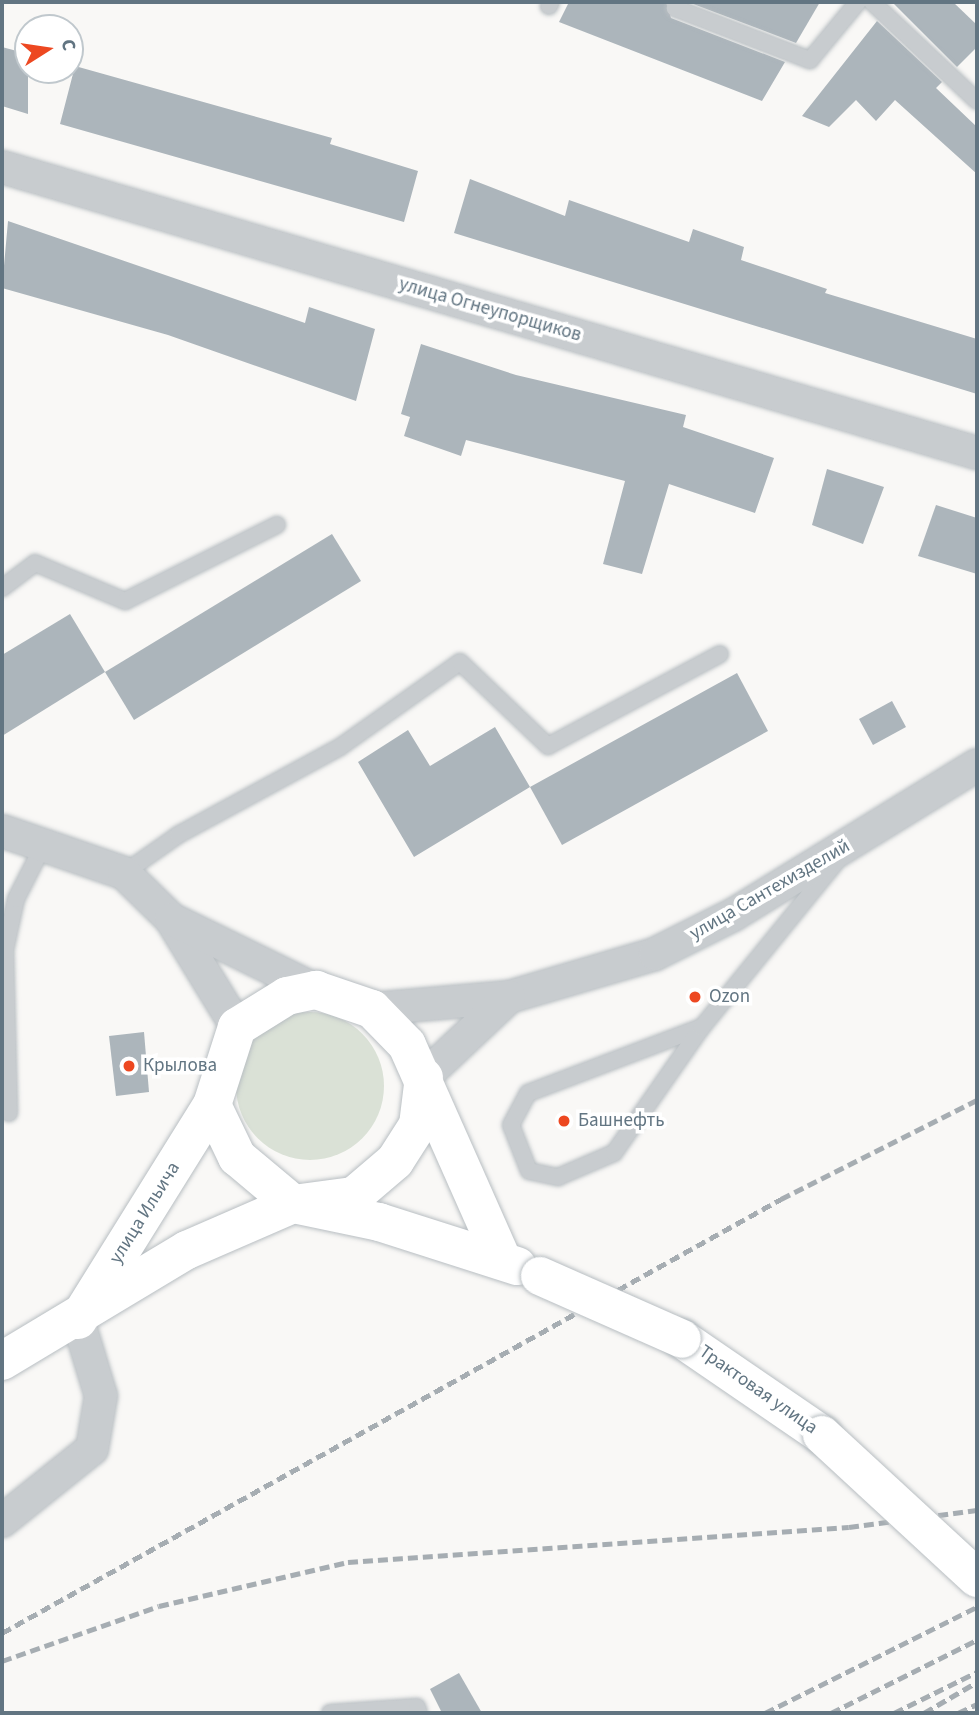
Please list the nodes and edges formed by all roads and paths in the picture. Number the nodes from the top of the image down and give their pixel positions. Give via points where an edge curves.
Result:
1 (678, 2) edge
2 (858, 2) edge
3 (872, 2) edge
4 (977, 101) edge
5 (2, 167) edge
6 (977, 453) edge
7 (277, 526) dead end
8 (2, 588) edge
9 (720, 654) dead end
10 (977, 765) edge
11 (2, 831) edge
12 (851, 844) junction
13 (43, 846) junction
14 (124, 873) junction
15 (171, 919) junction
16 (316, 989) junction
17 (509, 997) junction
18 (372, 1009) junction
19 (237, 1027) junction
20 (702, 1027) junction
21 (424, 1077) junction
22 (212, 1105) junction
23 (9, 1113) dead end
24 (293, 1204) junction
25 (502, 1259) junction
26 (78, 1320) junction
27 (2, 1361) edge
28 (2, 1521) edge
29 (977, 1578) edge
30 (330, 1713) edge
31 (419, 1713) edge

1 - 2 lane via 674,8 810,60
3 - 4 lane
5 - 6 street, улица Огнеупорщиков
7 - 8 lane via 125,601 35,563
9 - 14 lane via 548,746 460,662 340,747 178,835
10 - 12 street, улица Сантехизделий
11 - 13 street
12 - 17 street, улица Сантехизделий via 655,954
12 - 20 lane
13 - 14 street
13 - 23 lane via 16,899 5,950
14 - 15 street
15 - 16 street
15 - 19 street
16 - 18 street
16 - 19 street via 288,996
17 - 18 street, улица Сантехизделий
17 - 21 street, улица Сантехизделий
18 - 21 street via 407,1045
19 - 22 street
20 - 20 lane via 614,1153 558,1177 529,1171 511,1125 527,1093
21 - 24 street via 418,1125 395,1161 354,1196
21 - 25 street
22 - 24 street via 237,1157
22 - 26 street, улица Ильича
24 - 25 street, Трактовая улица via 379,1222
24 - 26 street, улица Ильича via 187,1250
25 - 29 street, Трактовая улица, bridge via 682,1339 822,1435
26 - 27 street, улица Ильича
26 - 28 street via 101,1396 92,1450
30 - 31 lane via 417,1707

